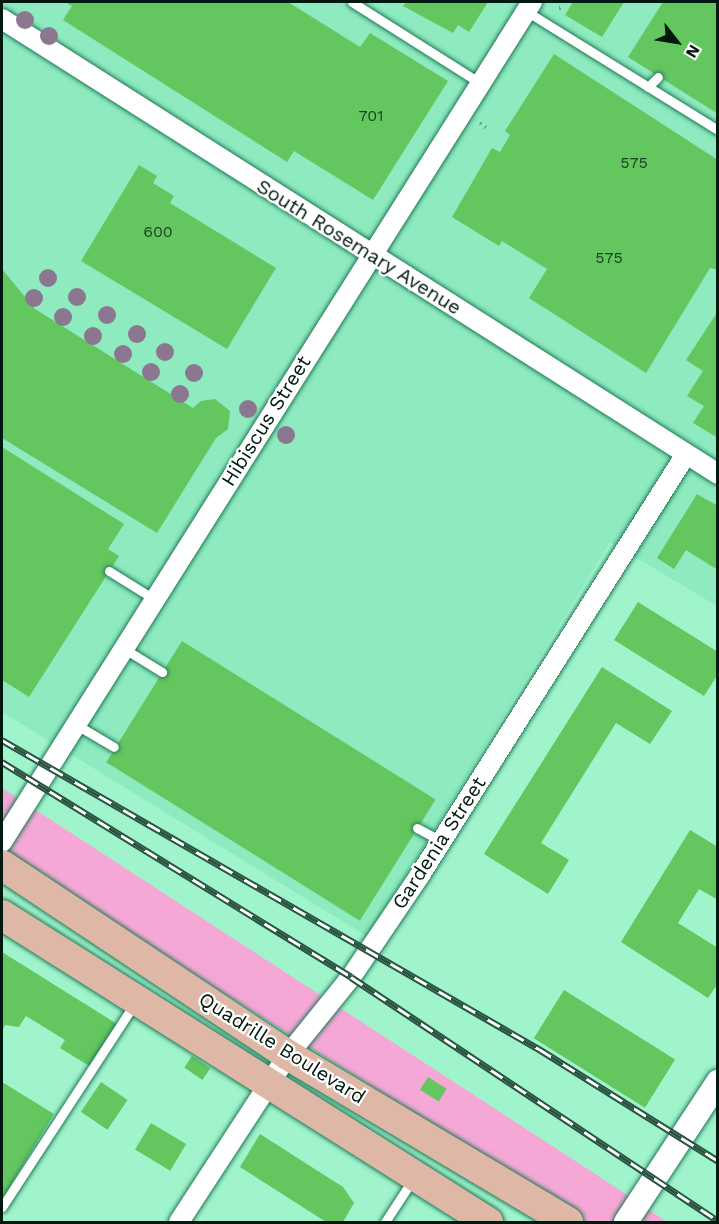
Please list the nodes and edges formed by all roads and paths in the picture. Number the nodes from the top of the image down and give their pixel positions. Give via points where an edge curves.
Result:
1 (352, 2) edge
2 (529, 6) edge
3 (565, 7) dead end
4 (559, 8) dead end
5 (2, 19) edge
6 (658, 77) dead end
7 (480, 83) junction
8 (648, 87) junction
9 (717, 130) edge
10 (371, 255) junction
11 (686, 454) junction
12 (717, 474) edge
13 (109, 571) dead end
14 (154, 599) junction
15 (123, 648) junction
16 (162, 672) dead end
17 (75, 724) junction
18 (114, 747) dead end
19 (417, 828) dead end
20 (441, 841) junction
21 (2, 842) edge
22 (2, 865) edge
23 (2, 915) edge
24 (137, 1000) junction
25 (288, 1055) junction
26 (717, 1082) edge
27 (269, 1084) junction
28 (415, 1176) junction
29 (2, 1208) edge
30 (179, 1222) edge
31 (385, 1222) edge
32 (488, 1222) edge
33 (568, 1222) edge
34 (626, 1222) edge

1 - 7 lane
2 - 7 street, Hibiscus Street
2 - 8 lane
3 - 4 path
5 - 10 street, South Rosemary Avenue
6 - 8 lane
7 - 10 street, Hibiscus Street
8 - 9 lane
10 - 11 street, South Rosemary Avenue
10 - 14 street, Hibiscus Street
11 - 12 street, South Rosemary Avenue
11 - 20 street, Gardenia Street
13 - 14 lane
14 - 15 street, Hibiscus Street
15 - 16 lane
15 - 17 street, Hibiscus Street
17 - 18 lane
17 - 21 street, Hibiscus Street
19 - 20 lane
20 - 25 street, Gardenia Street via 351,977
22 - 25 main road, Quadrille Boulevard
23 - 24 main road, Quadrille Boulevard
24 - 27 main road, Quadrille Boulevard
24 - 29 lane
25 - 27 street, Gardenia Street
25 - 33 main road, Quadrille Boulevard
26 - 34 street
27 - 28 main road, Quadrille Boulevard
27 - 30 street, Gardenia Street
28 - 31 lane
28 - 32 main road, Quadrille Boulevard

